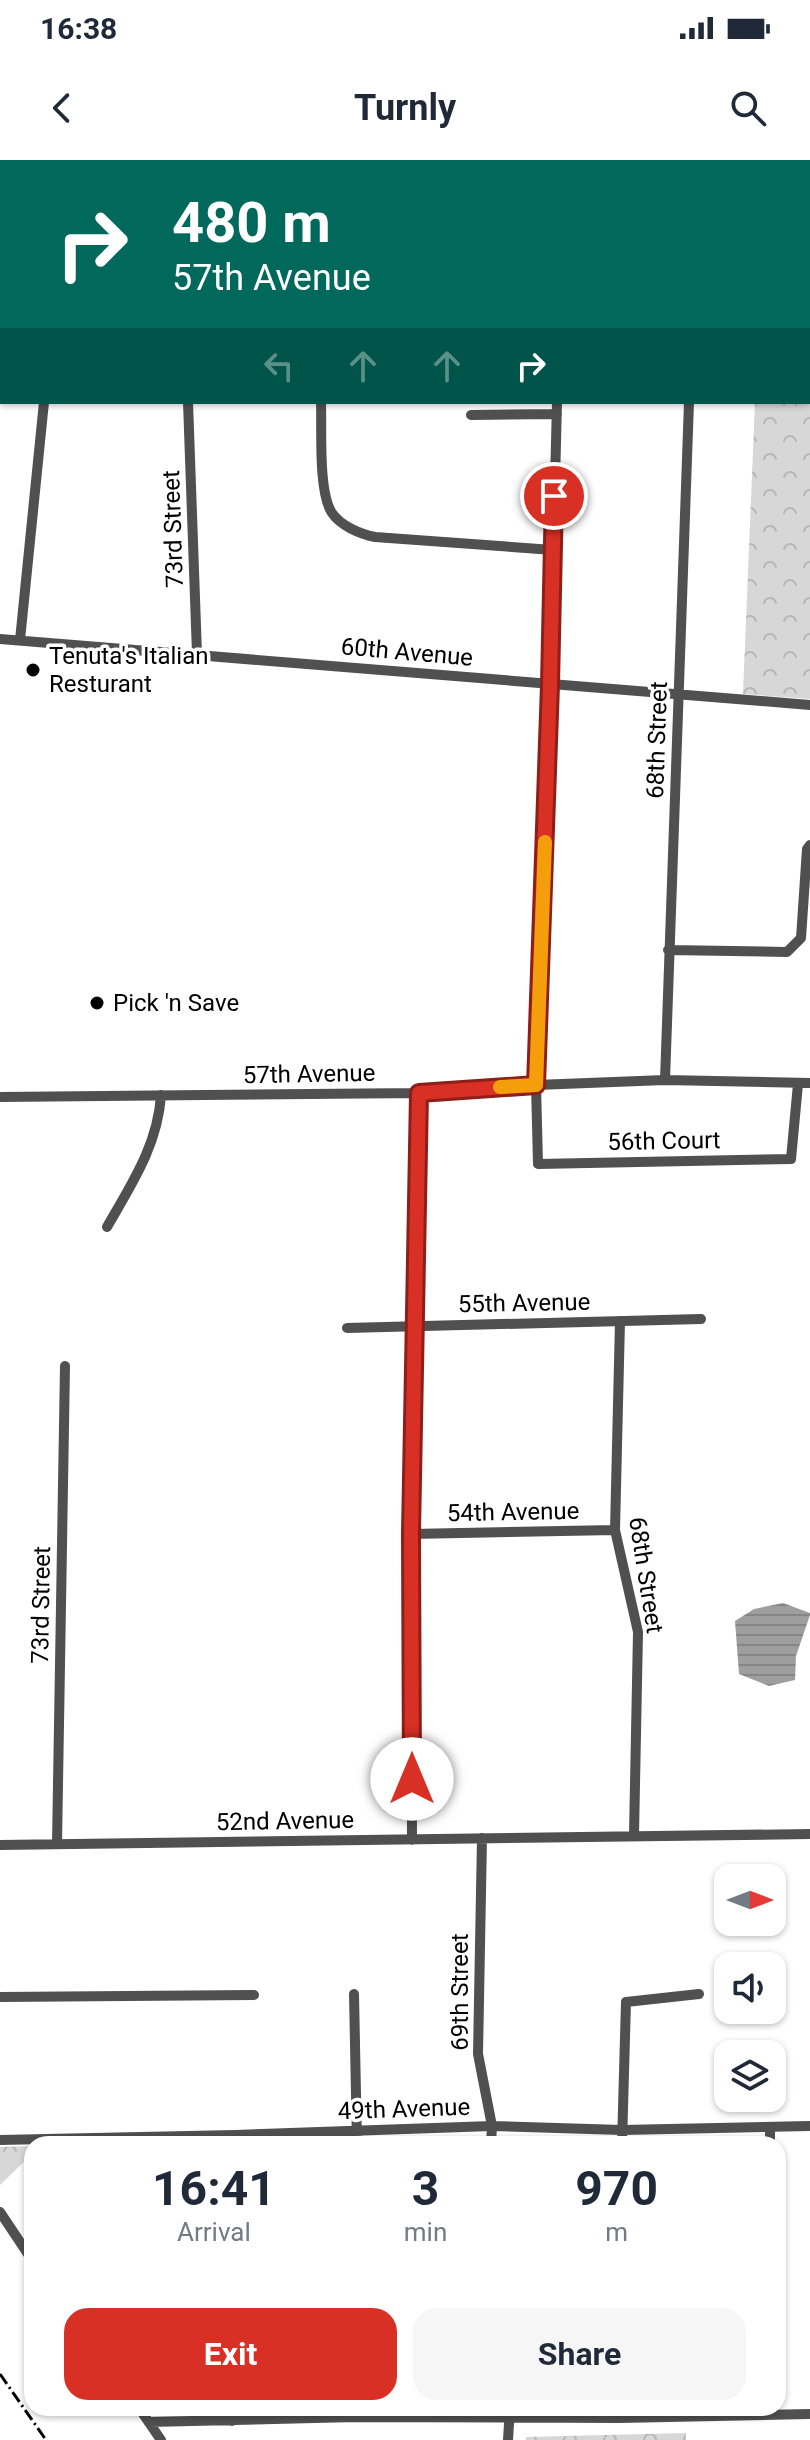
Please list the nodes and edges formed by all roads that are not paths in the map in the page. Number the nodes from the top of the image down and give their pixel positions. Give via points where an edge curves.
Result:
1 (44, 404) edge
2 (188, 404) edge
3 (321, 404) edge
4 (557, 404) edge
5 (689, 404) edge
6 (557, 414) junction
7 (471, 415) dead end
8 (553, 550) junction
9 (0, 639) edge
10 (20, 640) junction
11 (197, 654) junction
12 (550, 685) junction
13 (679, 693) junction
14 (810, 705) edge
15 (810, 845) edge
16 (668, 950) junction
17 (665, 1080) junction
18 (810, 1083) edge
19 (798, 1084) junction
20 (536, 1085) junction
21 (419, 1093) junction
22 (161, 1095) junction
23 (0, 1097) edge
24 (107, 1227) dead end
25 (701, 1319) dead end
26 (620, 1321) junction
27 (413, 1325) junction
28 (347, 1328) dead end
29 (65, 1366) dead end
30 (615, 1530) junction
31 (411, 1534) junction
32 (810, 1834) edge
33 (634, 1835) junction
34 (482, 1838) junction
35 (412, 1840) junction
36 (57, 1844) junction
37 (0, 1845) edge
38 (354, 1994) dead end
39 (699, 1994) dead end
40 (254, 1995) dead end
41 (0, 1997) edge
42 (492, 2126) junction
43 (810, 2126) edge
44 (770, 2127) junction
45 (622, 2130) junction
46 (358, 2131) junction
47 (290, 2136) edge
48 (358, 2136) edge
49 (491, 2136) edge
50 (622, 2136) edge
51 (770, 2136) edge
52 (0, 2140) edge
53 (24, 2140) edge
54 (0, 2212) edge
55 (24, 2248) edge
56 (786, 2412) edge
57 (810, 2414) edge
58 (145, 2416) edge
59 (232, 2416) edge
60 (309, 2416) edge
61 (509, 2416) edge
62 (232, 2421) junction
63 (149, 2422) junction
64 (161, 2440) edge
65 (508, 2440) edge

1 - 10 street
2 - 11 street, 73rd Street
3 - 8 street via 323,478 338,520 375,537
4 - 6 street
5 - 13 street, 68th Street
6 - 7 street
6 - 8 street
8 - 12 street
9 - 10 street, 60th Avenue
10 - 11 street, 60th Avenue
11 - 12 street, 60th Avenue
12 - 13 street, 60th Avenue
12 - 20 street
13 - 14 street, 60th Avenue
13 - 16 street, 68th Street
15 - 16 street via 801,938 787,952
16 - 17 street, 68th Street
17 - 19 street, 57th Avenue
17 - 20 street, 57th Avenue
18 - 19 street, 57th Avenue
19 - 20 street, 56th Court via 791,1159 538,1164
20 - 21 street, 57th Avenue
21 - 22 street, 57th Avenue
21 - 27 street
22 - 23 street, 57th Avenue
22 - 24 street via 152,1143
25 - 26 street, 55th Avenue
26 - 27 street, 55th Avenue
26 - 30 street, 68th Street
27 - 28 street, 55th Avenue
27 - 31 street
29 - 36 street, 73rd Street
30 - 31 street, 54th Avenue
30 - 33 street, 68th Street via 638,1632
31 - 35 street
32 - 33 street, 52nd Avenue
33 - 34 street, 52nd Avenue
34 - 35 street, 52nd Avenue
34 - 42 street, 69th Street via 478,2054
35 - 36 street, 52nd Avenue
36 - 37 street, 52nd Avenue
38 - 46 street
39 - 45 street via 626,2002
40 - 41 street
42 - 45 street, 49th Avenue
42 - 46 street, 49th Avenue
42 - 49 street, 69th Street
43 - 44 street, 49th Avenue
44 - 45 street, 49th Avenue
44 - 51 street
45 - 50 street
46 - 47 street, 49th Avenue
46 - 48 street
52 - 53 street, 49th Avenue
54 - 55 street
56 - 57 street
58 - 63 street
59 - 62 street
60 - 62 street
61 - 65 street
62 - 63 street
63 - 64 street

